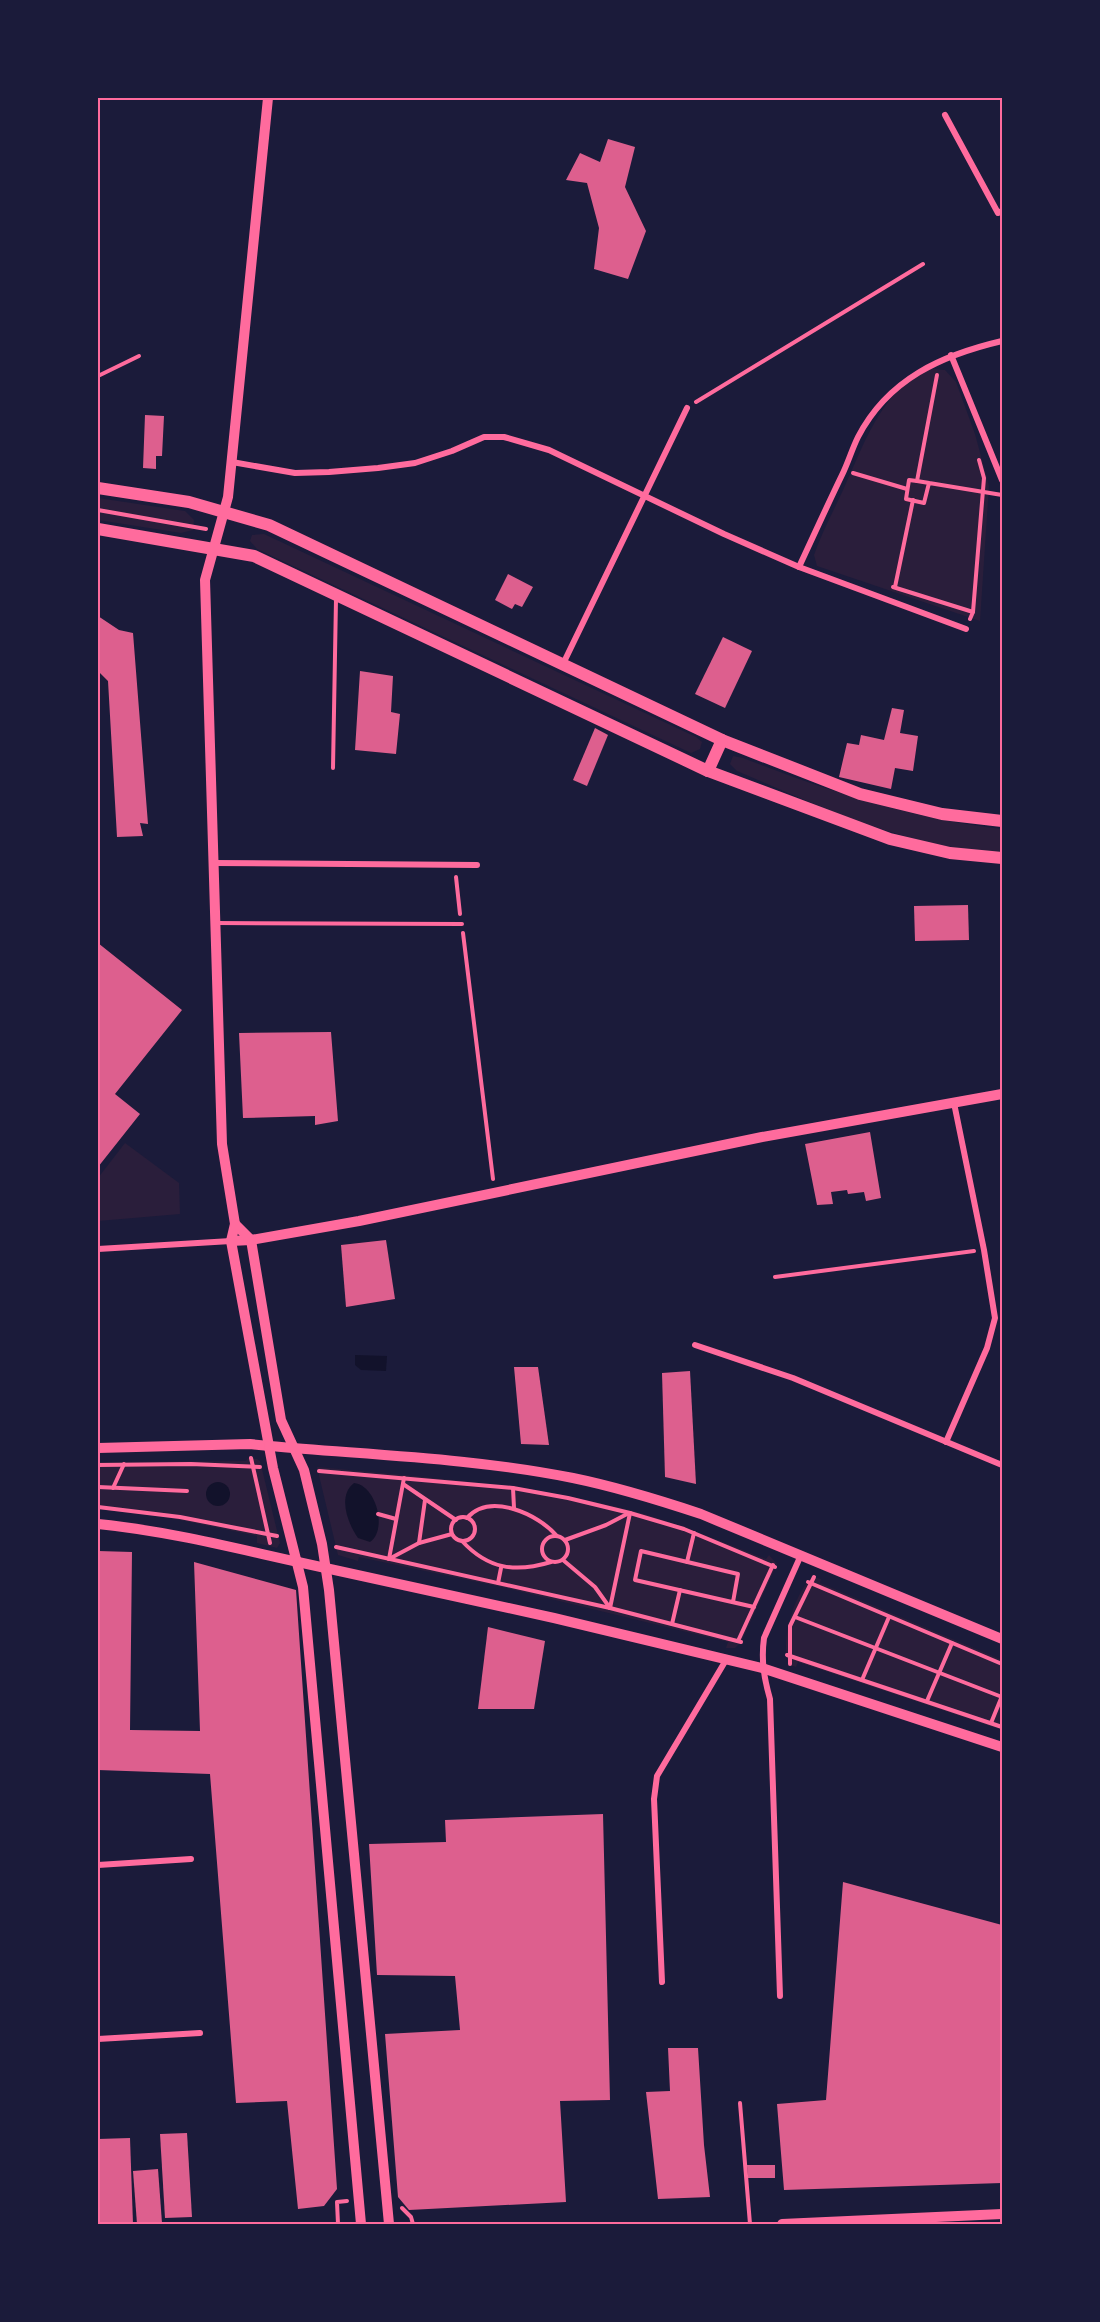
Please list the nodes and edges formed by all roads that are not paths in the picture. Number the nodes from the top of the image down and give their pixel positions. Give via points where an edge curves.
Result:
1 (268, 98) edge
2 (945, 115) dead end
3 (1002, 211) edge
4 (1002, 341) edge
5 (951, 355) junction
6 (139, 356) dead end
7 (98, 376) edge
8 (687, 408) road end
9 (232, 462) junction
10 (1002, 480) edge
11 (98, 488) edge
12 (644, 495) junction
13 (224, 512) junction
14 (98, 529) edge
15 (214, 549) junction
16 (799, 567) junction
17 (336, 595) junction
18 (966, 629) dead end
19 (563, 664) junction
20 (722, 740) junction
21 (333, 768) dead end
22 (708, 771) junction
23 (1002, 821) edge
24 (1002, 858) edge
25 (212, 863) junction
26 (477, 865) dead end
27 (214, 923) junction
28 (462, 924) road end
29 (1002, 1094) edge
30 (954, 1103) junction
31 (235, 1224) junction
32 (251, 1240) junction
33 (231, 1241) junction
34 (98, 1249) edge
35 (995, 1318) junction
36 (1002, 1318) edge
37 (695, 1345) dead end
38 (946, 1442) junction
39 (268, 1446) junction
40 (98, 1448) edge
41 (295, 1448) junction
42 (1002, 1465) edge
43 (98, 1524) edge
44 (801, 1555) junction
45 (298, 1562) junction
46 (326, 1568) junction
47 (1002, 1639) edge
48 (726, 1660) junction
49 (762, 1668) junction
50 (1002, 1747) edge
51 (191, 1859) dead end
52 (98, 1865) edge
53 (662, 1982) dead end
54 (780, 1996) dead end
55 (200, 2033) dead end
56 (98, 2039) edge
57 (1002, 2214) edge
58 (361, 2224) edge
59 (389, 2224) edge
60 (782, 2224) edge

1 - 9 main road
2 - 3 street via 998,213
4 - 5 street
5 - 10 street
5 - 16 street via 913,375 881,405 859,435
6 - 7 lane
8 - 12 street
9 - 12 street via 295,473 378,468 415,463 484,437 504,437 549,450
9 - 13 main road
11 - 13 main road via 189,502
12 - 16 street
12 - 19 street
13 - 15 main road
13 - 19 main road via 268,525
14 - 15 main road
15 - 17 main road via 254,556
15 - 25 main road via 205,580
16 - 18 street
17 - 21 lane
17 - 22 main road
19 - 20 main road
20 - 22 main road
20 - 23 main road via 860,794 942,814
22 - 24 main road via 890,839 951,853
25 - 26 street
25 - 27 main road
27 - 28 lane
27 - 31 main road via 222,1143
29 - 30 main road
30 - 32 main road via 762,1137
30 - 35 street
31 - 32 main road
31 - 33 main road
32 - 33 main road
32 - 41 main road via 281,1420
33 - 34 street
33 - 39 main road
35 - 36 street
35 - 38 street via 987,1348
37 - 38 street via 793,1378
38 - 42 street
39 - 40 main road
39 - 41 main road
39 - 45 main road
41 - 44 main road via 486,1465 573,1478 650,1497
41 - 46 main road via 304,1470
43 - 45 main road via 201,1539
44 - 47 main road
44 - 49 street via 764,1638
45 - 46 main road
45 - 58 main road
46 - 48 main road
46 - 59 main road
48 - 49 main road
48 - 53 street via 657,1776 654,1799
49 - 50 main road
49 - 54 street via 770,1699
51 - 52 street
55 - 56 street
57 - 60 main road

